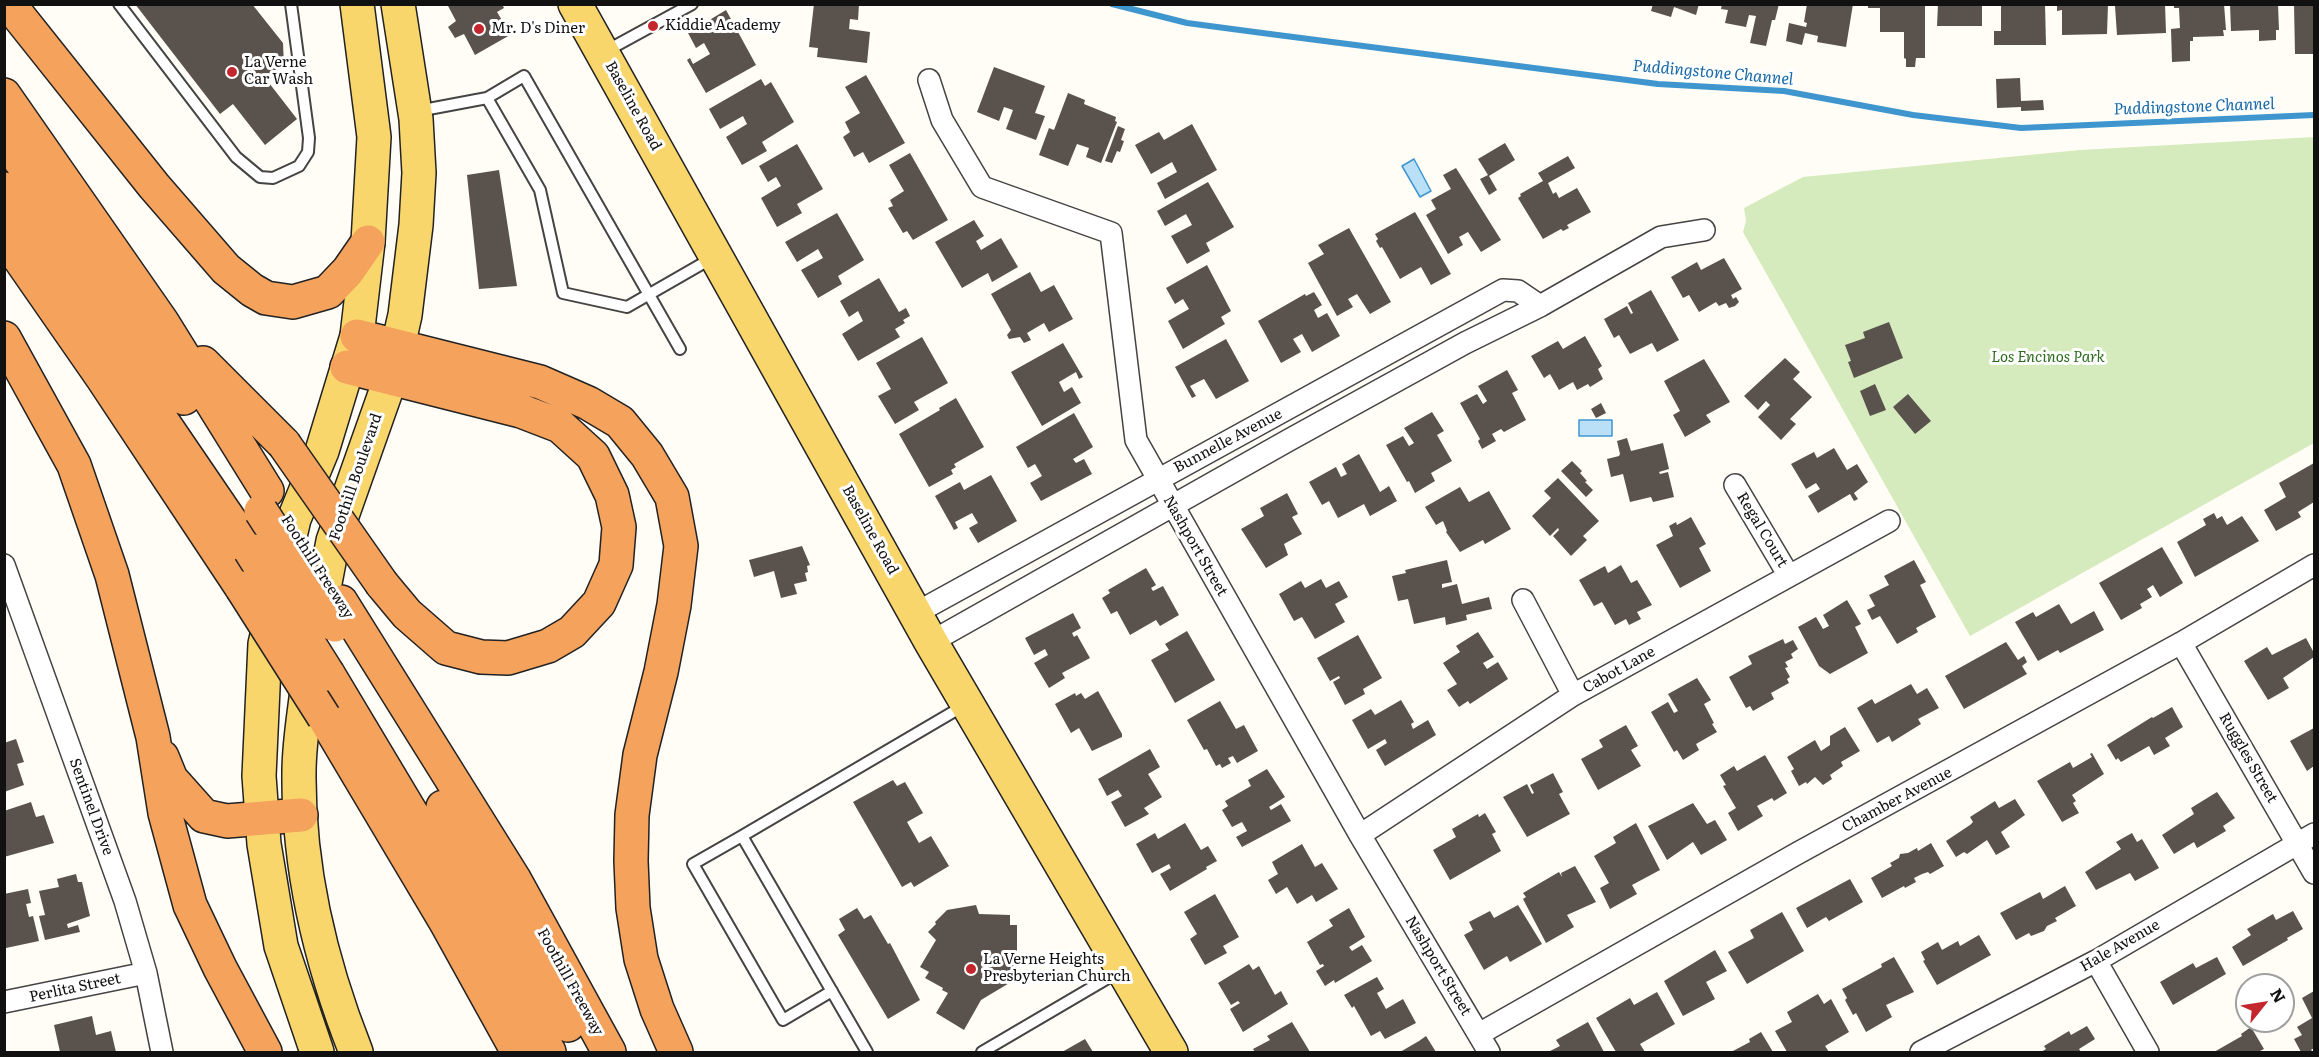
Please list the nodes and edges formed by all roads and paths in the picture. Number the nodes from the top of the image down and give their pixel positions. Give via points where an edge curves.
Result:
1 (9, 4) edge
2 (118, 4) edge
3 (291, 4) edge
4 (357, 4) edge
5 (398, 4) edge
6 (575, 4) edge
7 (692, 4) edge
8 (603, 52) junction
9 (929, 80) dead end
10 (4, 95) edge
11 (487, 98) junction
12 (415, 111) junction
13 (4, 137) edge
14 (4, 189) edge
15 (1704, 230) dead end
16 (4, 236) edge
17 (368, 242) junction
18 (717, 255) junction
19 (649, 294) junction
20 (1540, 306) junction
21 (162, 322) junction
22 (357, 336) junction
23 (4, 339) edge
24 (680, 349) dead end
25 (394, 362) junction
26 (347, 367) junction
27 (1157, 479) junction
28 (1735, 485) dead end
29 (264, 501) junction
30 (1173, 507) junction
31 (1889, 521) dead end
32 (4, 565) edge
33 (2314, 565) edge
34 (1790, 576) junction
35 (1523, 600) dead end
36 (338, 613) junction
37 (916, 613) junction
38 (931, 642) junction
39 (2181, 643) junction
40 (1573, 695) junction
41 (968, 703) junction
42 (153, 736) junction
43 (301, 815) junction
44 (262, 819) junction
45 (1360, 835) junction
46 (742, 836) junction
47 (2306, 839) edge
48 (2314, 873) edge
49 (2096, 961) junction
50 (1123, 970) junction
51 (146, 973) junction
52 (832, 991) junction
53 (4, 1002) edge
54 (1479, 1034) junction
55 (162, 1053) edge
56 (265, 1053) edge
57 (316, 1053) edge
58 (356, 1053) edge
59 (518, 1053) edge
60 (549, 1053) edge
61 (584, 1053) edge
62 (609, 1053) edge
63 (676, 1053) edge
64 (867, 1053) edge
65 (982, 1053) edge
66 (1171, 1053) edge
67 (1489, 1053) edge
68 (1921, 1053) edge
69 (2148, 1053) edge

1 - 17 highway via 154,186 226,269 252,290 266,298 293,302 328,292
2 - 3 lane via 236,157 260,177 273,178 299,166 308,152
4 - 17 main road via 374,138
5 - 12 main road, Foothill Boulevard
6 - 8 main road, Baseline Road
7 - 8 lane
8 - 18 main road, Baseline Road
9 - 27 street, Nashport Street via 942,120 982,187 1111,233 1136,440
10 - 21 highway, Foothill Freeway
11 - 12 lane
11 - 19 lane via 524,76
11 - 19 lane via 540,190 563,293 627,307
12 - 25 main road, Foothill Boulevard via 419,173 416,225 405,315
13 - 29 highway
14 - 60 highway, bridge via 249,550 328,674
15 - 20 street, Bunnelle Avenue via 1661,237
16 - 59 highway, bridge via 102,377 324,717 446,922
17 - 22 main road
18 - 19 lane
18 - 37 main road, Baseline Road
19 - 24 lane
20 - 27 street, Bunnelle Avenue via 1518,291 1503,290
20 - 30 street, Bunnelle Avenue via 1465,343
21 - 25 highway, bridge via 284,444 382,584 407,614 446,648 481,657 508,658 548,646 572,632 599,603 616,565 619,527 612,495 593,456 560,426
21 - 29 highway, Foothill Freeway
22 - 25 highway
22 - 26 main road
23 - 42 highway via 74,465 112,575
25 - 26 highway
25 - 43 main road, Foothill Boulevard via 333,541 311,654 299,771
25 - 63 highway via 540,382 588,403 620,422 647,455 672,497 681,546 662,672 640,755 631,861 641,959
26 - 44 main road via 322,451 294,519 265,644 259,776
27 - 30 street, Nashport Street
27 - 37 street, Bunnelle Avenue
28 - 34 street, Regal Court
29 - 36 highway, Foothill Freeway
30 - 38 street, Bunnelle Avenue
30 - 45 street, Nashport Street
31 - 34 street, Cabot Lane
32 - 51 street, Sentinel Drive via 126,902
33 - 39 street, Chamber Avenue
34 - 40 street, Cabot Lane
35 - 40 street
36 - 61 highway via 383,704
36 - 62 highway, Foothill Freeway via 514,879
37 - 38 main road, Baseline Road
38 - 41 main road, Baseline Road
39 - 47 street, Ruggles Street
39 - 54 street, Chamber Avenue
40 - 45 street, Cabot Lane
41 - 46 lane
41 - 50 main road, Baseline Road
42 - 44 highway via 171,779 204,816 227,821
42 - 56 highway via 165,813 190,905
43 - 44 highway
43 - 58 main road, Foothill Boulevard via 317,935
44 - 57 main road via 281,946
45 - 54 street, Nashport Street
46 - 52 lane
46 - 52 lane via 693,864 783,1020
47 - 48 street, Ruggles Street
47 - 49 street, Hale Avenue
49 - 68 street, Hale Avenue
49 - 69 street
50 - 65 lane
50 - 66 main road, Baseline Road
51 - 53 street, Perlita Street
51 - 55 street, Sentinel Drive
52 - 64 lane
54 - 67 street, Nashport Street

